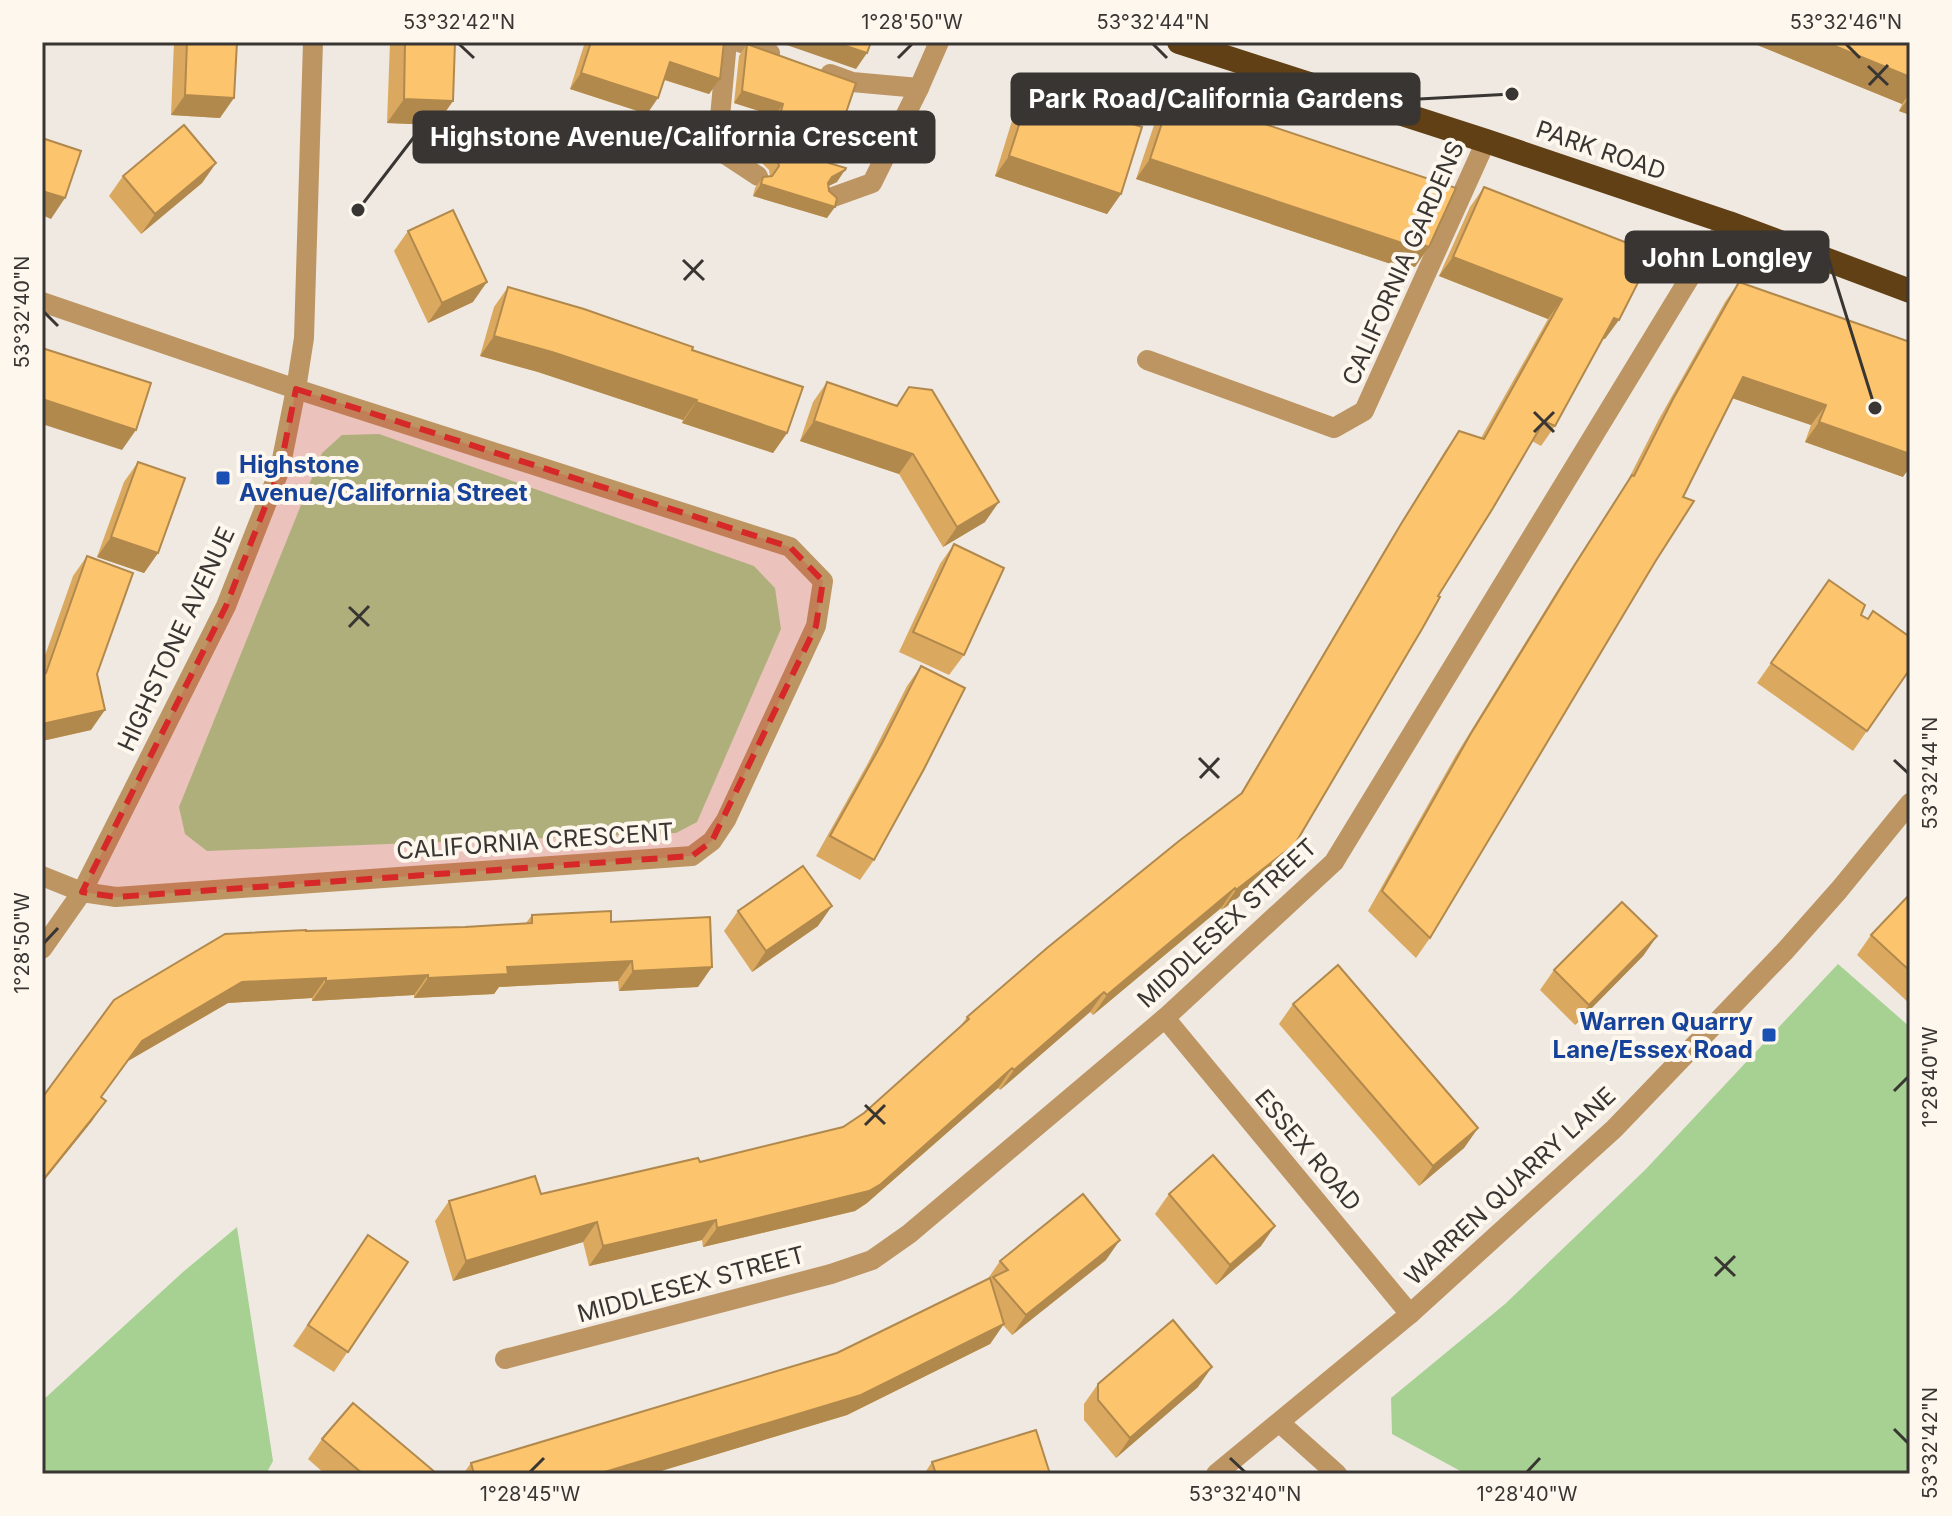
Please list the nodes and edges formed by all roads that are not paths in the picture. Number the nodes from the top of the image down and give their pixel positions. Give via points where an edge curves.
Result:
1 (313, 42) edge
2 (727, 42) edge
3 (739, 42) edge
4 (939, 42) edge
5 (1179, 42) edge
6 (781, 57) edge
7 (810, 67) edge
8 (919, 88) junction
9 (1486, 141) junction
10 (758, 176) dead end
11 (833, 197) edge
12 (1729, 223) junction
13 (1910, 291) edge
14 (42, 302) edge
15 (1147, 360) dead end
16 (296, 389) junction
17 (1910, 803) edge
18 (42, 876) edge
19 (82, 892) junction
20 (42, 949) edge
21 (1165, 1018) junction
22 (1410, 1314) junction
23 (505, 1359) dead end
24 (1280, 1423) junction
25 (1216, 1474) edge
26 (1337, 1474) edge

1 - 16 street, HIGHSTONE AVENUE via 304,338
2 - 10 street via 717,149
3 - 6 street
4 - 8 street
5 - 9 highway, PARK ROAD
7 - 8 street via 852,82
8 - 11 street via 872,183
9 - 12 highway, PARK ROAD
9 - 15 street, CALIFORNIA GARDENS via 1364,411 1334,428
12 - 13 highway, PARK ROAD
12 - 21 street, MIDDLESEX STREET via 1701,259 1334,862
14 - 16 street
16 - 19 street, HIGHSTONE AVENUE via 280,469 226,606
16 - 19 street, CALIFORNIA CRESCENT via 790,547 823,581 816,626 726,820 712,841 692,856 116,897
17 - 22 street, WARREN QUARRY LANE via 1784,952 1614,1129
18 - 19 street
19 - 20 street, HIGHSTONE AVENUE
21 - 22 street, ESSEX ROAD
21 - 23 street, MIDDLESEX STREET via 872,1260
22 - 24 street, WARREN QUARRY LANE
24 - 25 street, WARREN QUARRY LANE
24 - 26 street

